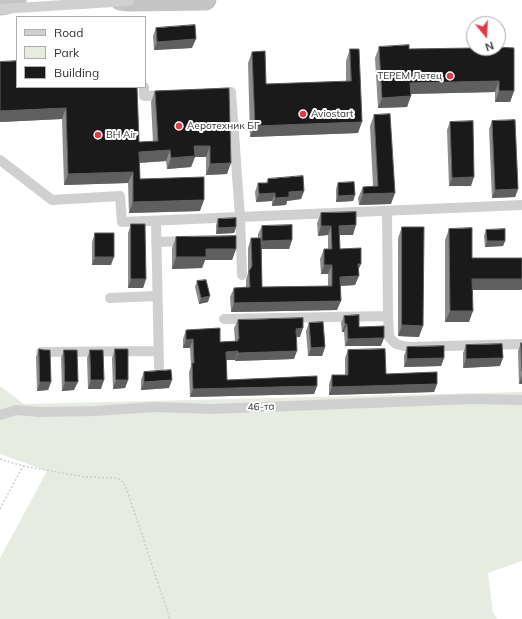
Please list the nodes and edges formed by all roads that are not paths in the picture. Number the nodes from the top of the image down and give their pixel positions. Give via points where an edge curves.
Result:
1 (129, 0) edge
2 (0, 9) edge
3 (144, 88) edge
4 (207, 93) edge
5 (176, 94) edge
6 (0, 160) edge
7 (522, 205) edge
8 (387, 211) junction
9 (240, 217) junction
10 (156, 221) junction
11 (195, 241) edge
12 (156, 242) junction
13 (242, 275) dead end
14 (157, 296) junction
15 (110, 298) dead end
16 (388, 316) junction
17 (224, 319) dead end
18 (522, 344) edge
19 (158, 351) junction
20 (41, 352) edge
21 (159, 367) dead end
22 (522, 400) edge
23 (0, 415) edge

1 - 2 street
3 - 5 street via 144,96
4 - 9 street via 231,92
6 - 10 street via 52,200 120,196 122,222
7 - 8 street
8 - 9 street
8 - 16 street
9 - 10 street
9 - 13 street via 237,240
10 - 12 street
11 - 12 street
12 - 14 street
14 - 15 street
14 - 19 street
16 - 17 street
16 - 18 street via 389,337 396,344 408,348
19 - 20 street
19 - 21 street
22 - 23 street, 46-та via 473,399 211,409 155,407 95,411 16,410

